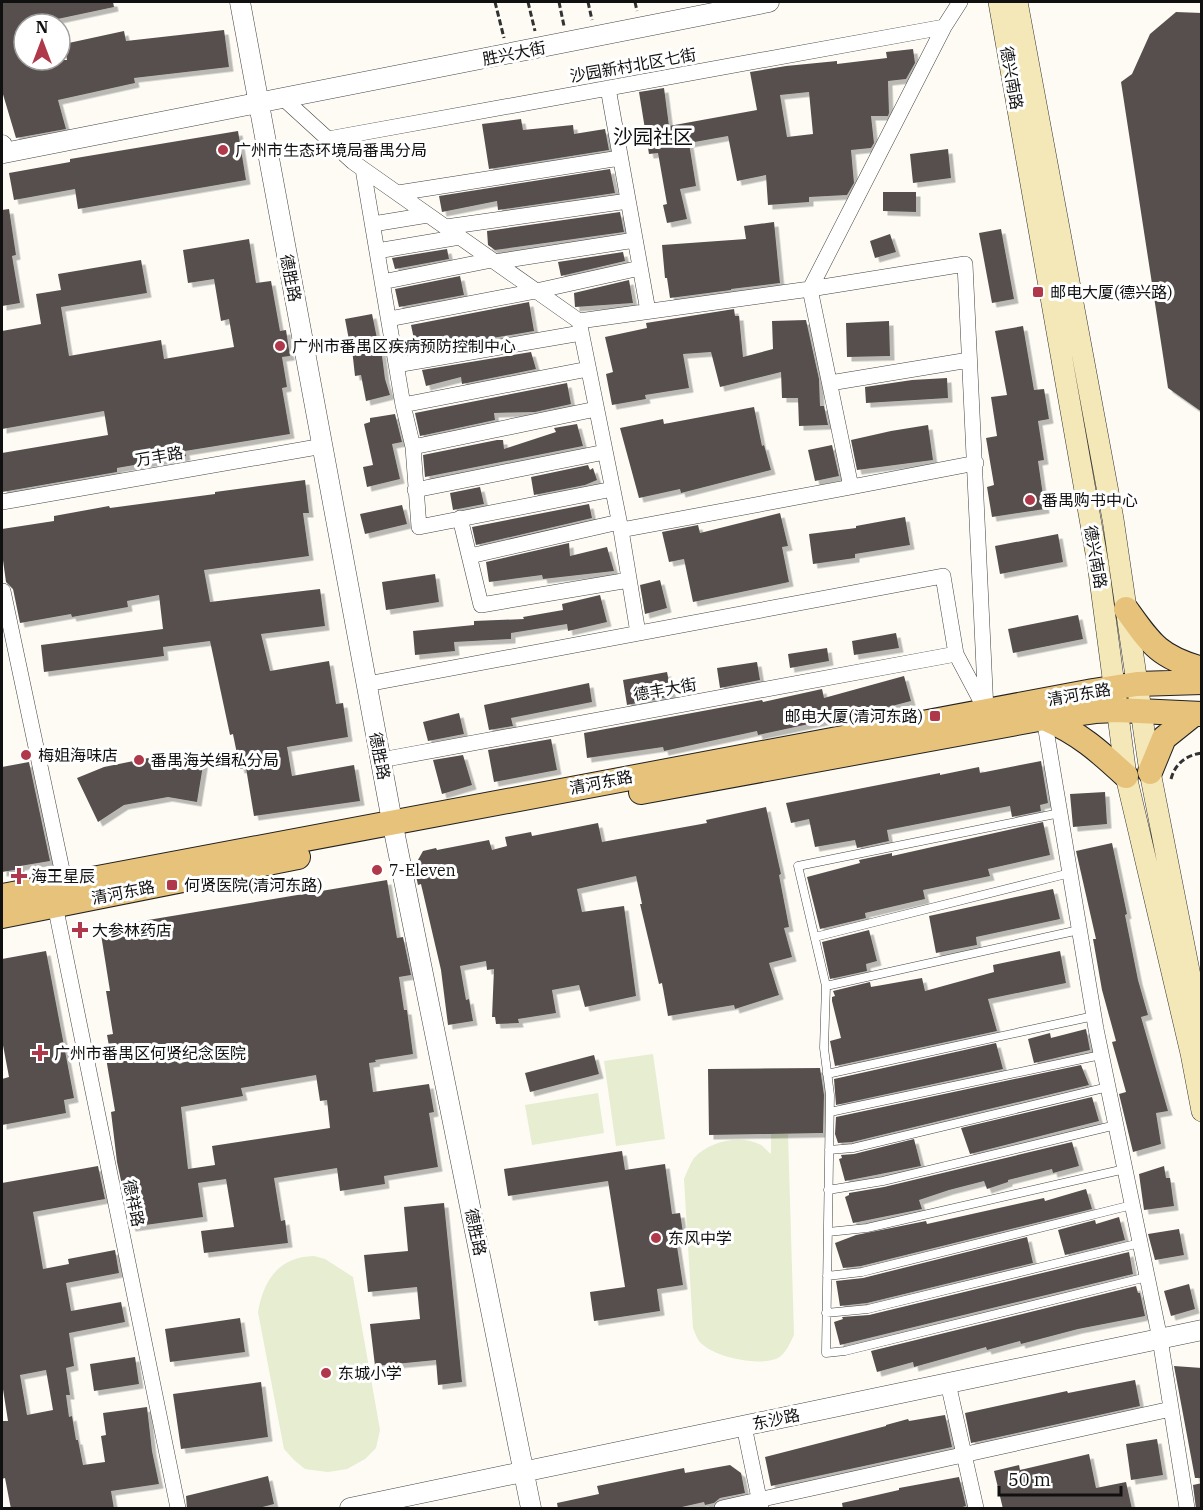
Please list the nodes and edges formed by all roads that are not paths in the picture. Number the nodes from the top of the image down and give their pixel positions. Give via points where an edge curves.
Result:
1 (240, 2) edge
2 (769, 2) edge
3 (960, 2) edge
4 (999, 2) edge
5 (1017, 2) edge
6 (944, 27) junction
7 (608, 88) junction
8 (284, 99) junction
9 (259, 104) junction
10 (328, 139) junction
11 (2, 145) edge
12 (620, 158) junction
13 (363, 169) junction
14 (398, 193) junction
15 (628, 201) junction
16 (428, 214) junction
17 (373, 224) junction
18 (446, 228) junction
19 (460, 237) junction
20 (635, 240) junction
21 (377, 251) junction
22 (493, 261) junction
23 (640, 268) junction
24 (382, 282) junction
25 (810, 289) junction
26 (536, 291) junction
27 (648, 311) junction
28 (389, 319) junction
29 (580, 327) junction
30 (969, 360) junction
31 (396, 365) junction
32 (588, 369) junction
33 (830, 384) junction
34 (403, 405) junction
35 (596, 409) junction
36 (323, 446) junction
37 (413, 447) junction
38 (605, 452) junction
39 (976, 463) junction
40 (851, 487) junction
41 (613, 489) junction
42 (415, 490) junction
43 (2, 502) edge
44 (460, 518) junction
45 (620, 526) junction
46 (470, 556) junction
47 (629, 580) junction
48 (3, 591) dead end
49 (1126, 609) junction
50 (638, 633) junction
51 (956, 654) junction
52 (1202, 669) edge
53 (1202, 682) edge
54 (367, 684) junction
55 (1123, 694) junction
56 (986, 711) junction
57 (1142, 712) junction
58 (1198, 714) edge
59 (1044, 718) junction
60 (381, 760) junction
61 (1126, 776) junction
62 (1160, 778) junction
63 (1059, 813) junction
64 (394, 829) junction
65 (1070, 873) junction
66 (60, 895) junction
67 (2, 896) edge
68 (2, 916) edge
69 (1079, 930) junction
70 (815, 936) junction
71 (826, 986) junction
72 (1094, 1016) junction
73 (1202, 1037) edge
74 (1101, 1055) junction
75 (827, 1074) junction
76 (1108, 1087) junction
77 (1202, 1111) edge
78 (830, 1112) junction
79 (1116, 1125) junction
80 (829, 1150) junction
81 (1125, 1169) junction
82 (828, 1190) junction
83 (1132, 1205) junction
84 (828, 1232) junction
85 (1140, 1244) junction
86 (827, 1276) junction
87 (1147, 1277) junction
88 (826, 1313) junction
89 (1202, 1330) edge
90 (1160, 1339) junction
91 (948, 1383) junction
92 (1171, 1409) junction
93 (744, 1426) junction
94 (964, 1454) junction
95 (525, 1472) junction
96 (760, 1505) edge
97 (178, 1509) edge
98 (350, 1509) edge
99 (531, 1509) edge
100 (722, 1509) edge
101 (976, 1509) edge
102 (1187, 1509) edge

1 - 9 street, 德胜路
2 - 8 street, 胜兴大街
3 - 6 street
4 - 55 main road, 德兴南路
5 - 49 main road, 德兴南路 via 1113,519
6 - 7 street, 沙园新村北区七街
6 - 25 street
7 - 10 street, 沙园新村北区七街
7 - 12 street
8 - 9 street, 胜兴大街
8 - 10 street
9 - 11 street, 胜兴大街 via 4,153
9 - 36 street, 德胜路
10 - 13 street
12 - 14 street
12 - 15 street
13 - 14 street
13 - 17 street
14 - 16 street
15 - 18 street
15 - 20 street
16 - 17 street
16 - 18 street
17 - 21 street
18 - 19 street
19 - 21 street
19 - 22 street
20 - 22 street
20 - 23 street
21 - 24 street
22 - 24 street
22 - 26 street
23 - 26 street
23 - 27 street
24 - 28 street
25 - 27 street
25 - 30 street via 965,264
25 - 33 street
26 - 28 street
26 - 29 street
27 - 29 street
28 - 31 street
29 - 31 street
29 - 32 street
30 - 33 street
30 - 39 street
31 - 34 street
32 - 34 street
32 - 35 street
33 - 40 street
34 - 37 street
35 - 37 street
35 - 38 street
36 - 43 street, 万丰路
36 - 54 street, 德胜路
37 - 42 street
38 - 41 street
38 - 42 street
39 - 40 street
39 - 56 street
40 - 45 street
41 - 44 street
41 - 45 street
42 - 44 street via 419,527
44 - 46 street
45 - 46 street
45 - 47 street
46 - 47 street via 481,605
47 - 50 street
48 - 66 street, 德祥路
49 - 52 main road via 1164,655
49 - 55 main road, 德兴南路
50 - 51 street via 943,576
50 - 54 street
51 - 56 street
51 - 60 street, 德丰大街
53 - 55 main road, 清河东路
54 - 60 street, 德胜路
55 - 56 main road, 清河东路
55 - 57 main road, 清河东路
55 - 59 main road, 清河东路 via 1095,711
55 - 61 main road, 德兴南路
56 - 64 main road, 清河东路
57 - 58 main road, 清河东路
57 - 62 main road
58 - 62 main road via 1164,738
59 - 61 main road via 1096,748
59 - 63 street
59 - 64 main road, 清河东路
60 - 64 street, 德胜路
61 - 77 main road, 德兴南路
62 - 73 main road
63 - 65 street
63 - 70 lane via 798,866
64 - 66 main road, 清河东路
64 - 95 street, 德胜路
65 - 69 street
65 - 70 lane
66 - 67 main road, 清河东路
66 - 68 main road, 清河东路
66 - 97 street, 德祥路
69 - 71 lane
69 - 72 street
70 - 71 lane
71 - 75 lane
72 - 74 street
72 - 75 lane
74 - 76 street
74 - 78 lane
75 - 78 lane
76 - 79 street
76 - 80 lane via 853,1148
78 - 80 lane
79 - 81 street
79 - 82 lane via 883,1181
80 - 82 lane
81 - 83 street
81 - 84 lane via 867,1228
82 - 84 lane
83 - 85 street
83 - 86 lane via 862,1272
84 - 86 lane
85 - 87 street
85 - 88 lane via 868,1308
86 - 88 lane
87 - 88 lane via 826,1353
87 - 90 street
89 - 90 street, 东沙路
90 - 91 street, 东沙路
90 - 92 street
91 - 93 street, 东沙路
91 - 94 street
92 - 94 street
92 - 102 street
93 - 95 street, 东沙路
93 - 96 street
94 - 96 street
94 - 101 street
95 - 98 street, 东沙路
95 - 99 street, 德胜路
96 - 100 street

